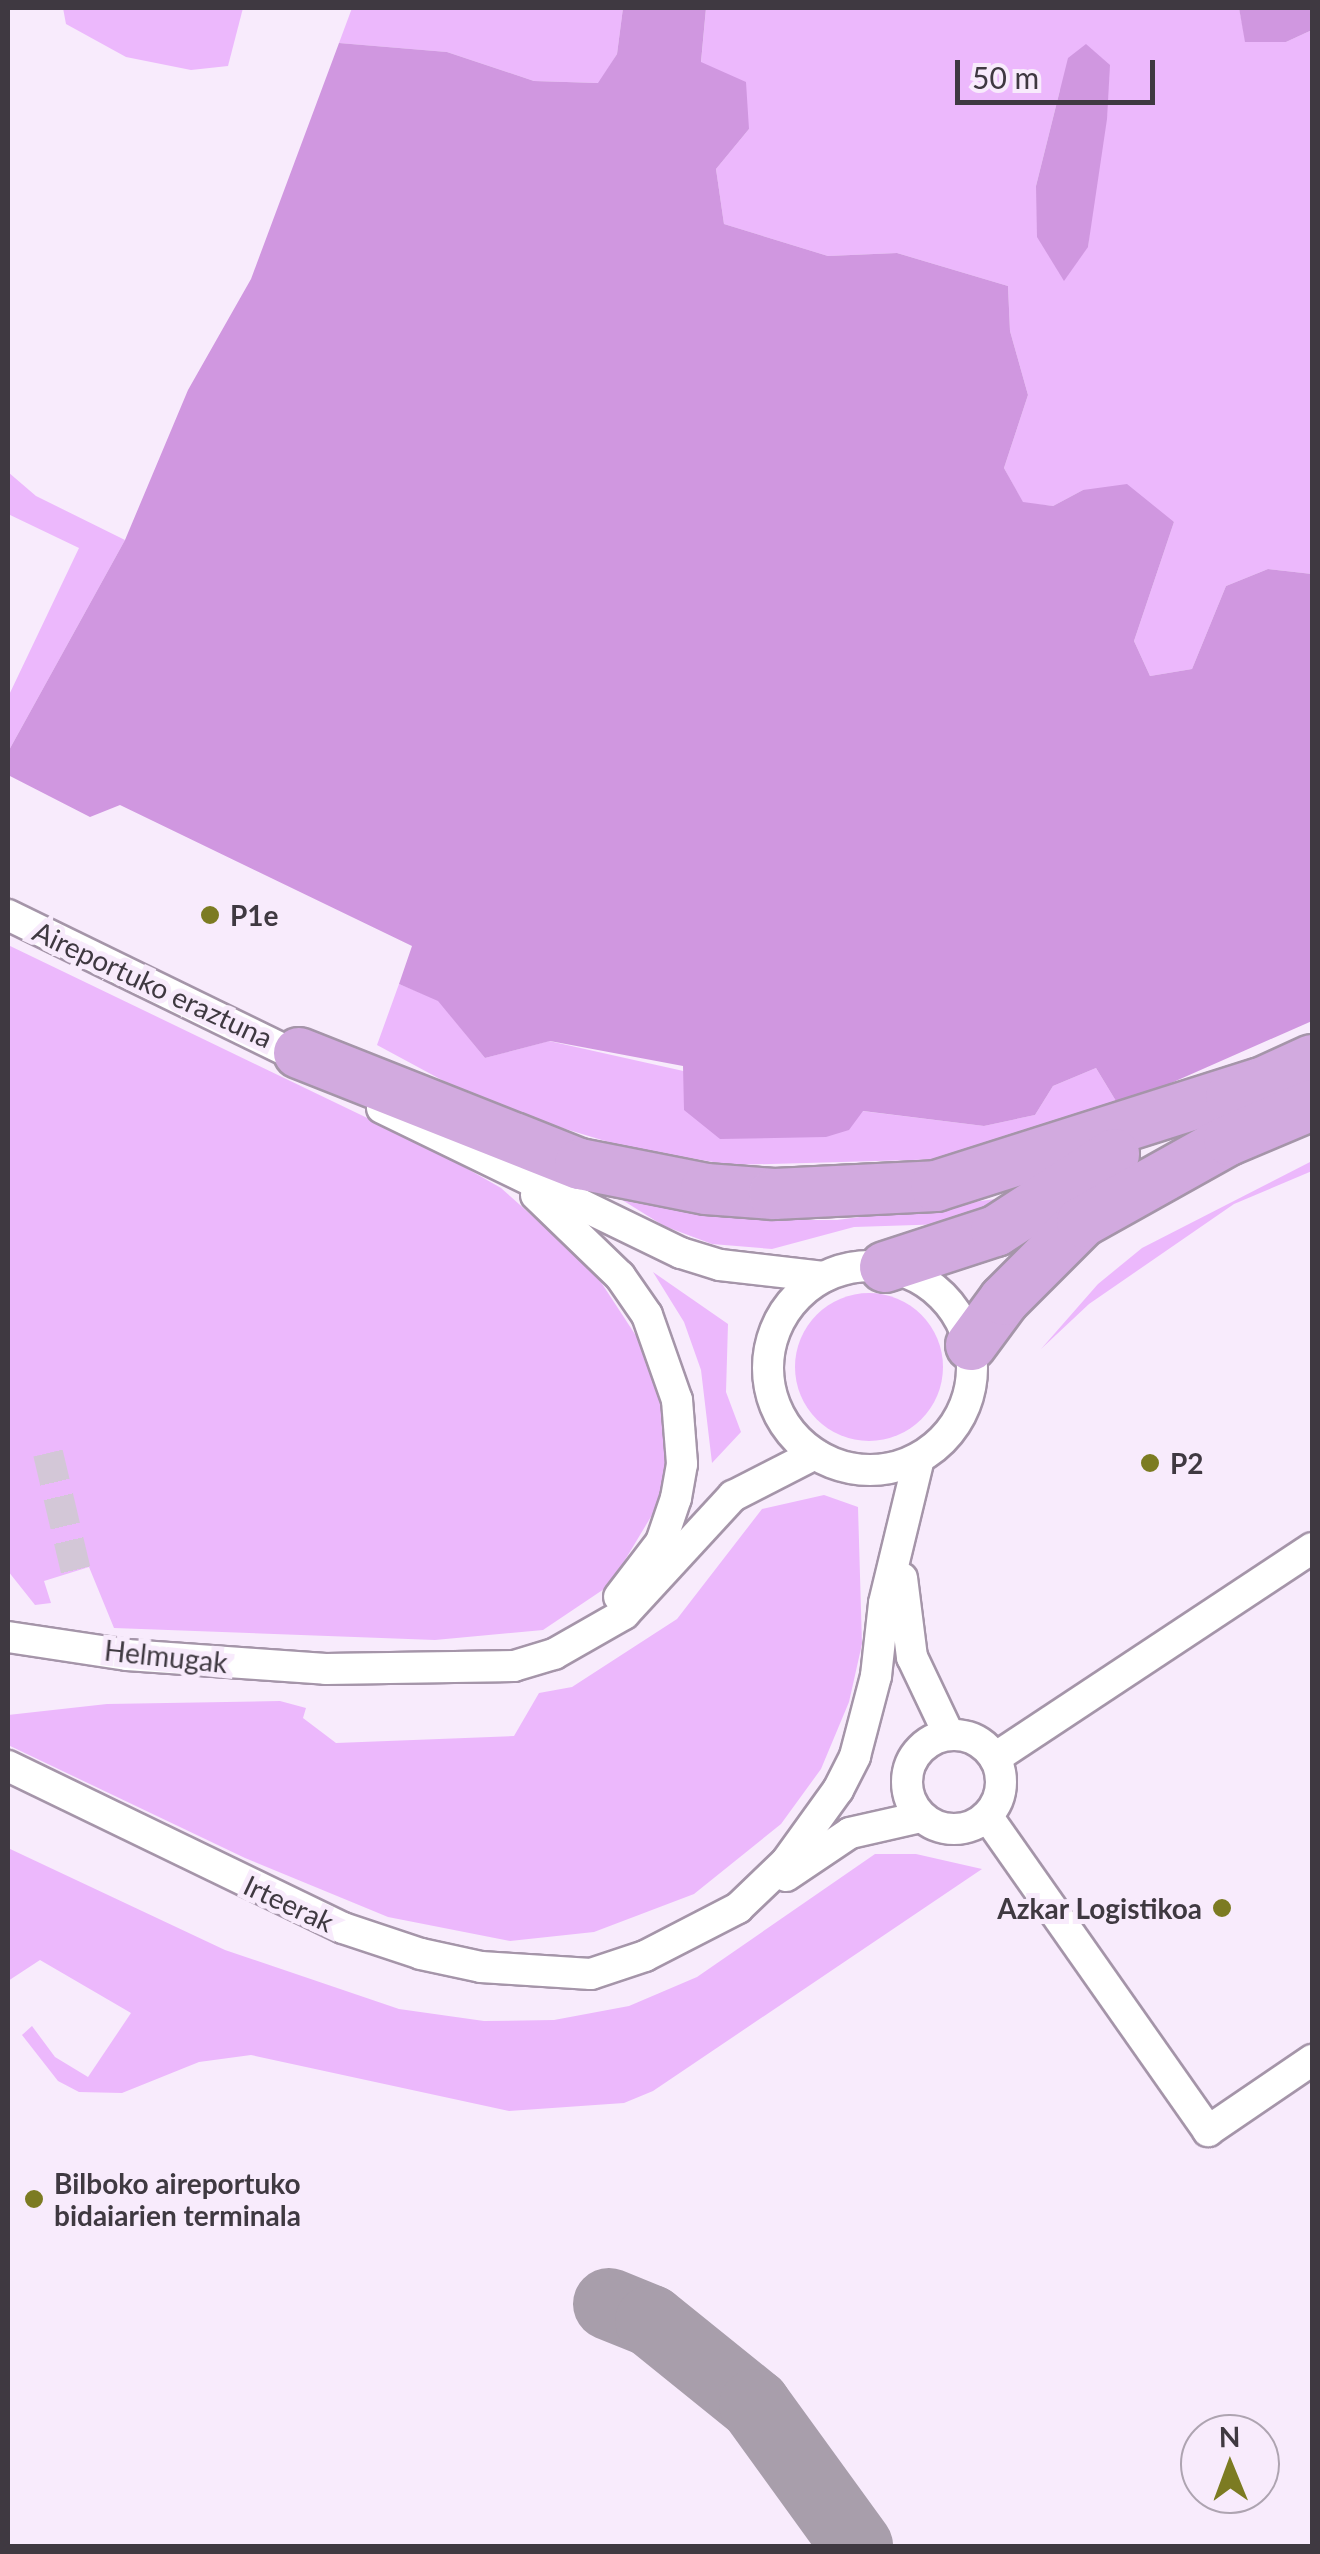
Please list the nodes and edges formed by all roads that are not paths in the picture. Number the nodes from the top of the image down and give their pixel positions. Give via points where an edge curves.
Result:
1 (8, 915) edge
2 (300, 1053) junction
3 (1312, 1060) edge
4 (1260, 1083) junction
5 (1312, 1105) edge
6 (510, 1172) junction
7 (885, 1266) junction
8 (823, 1277) junction
9 (970, 1344) junction
10 (815, 1454) junction
11 (919, 1458) junction
12 (900, 1536) junction
13 (1312, 1548) edge
14 (8, 1637) edge
15 (586, 1639) junction
16 (949, 1736) junction
17 (994, 1758) junction
18 (8, 1766) edge
19 (986, 1816) junction
20 (922, 1817) junction
21 (738, 1908) junction
22 (1312, 2060) edge

1 - 2 street, Aireportuko eraztuna
2 - 4 highway via 580,1164 673,1184 774,1194 936,1186
2 - 6 street, Aireportuko eraztuna via 378,1106
3 - 4 highway
4 - 7 highway via 1083,1169 996,1230
5 - 9 highway via 1228,1140 1082,1222
6 - 8 street via 681,1253 720,1265
6 - 15 street via 595,1250 647,1315 668,1364 682,1430 676,1498 661,1542
7 - 8 street
7 - 9 street via 909,1273 948,1301
8 - 10 street via 784,1313 768,1363 779,1415
9 - 11 street via 969,1398 941,1443
10 - 11 street via 848,1468 884,1469
10 - 15 street, Helmugak via 732,1496 654,1588
11 - 12 street
12 - 16 street via 912,1657
12 - 21 street via 855,1756 821,1818
13 - 17 street
14 - 15 street, Helmugak via 127,1655 326,1670 514,1666
16 - 17 street via 983,1744
16 - 20 street via 918,1752 909,1768 911,1802
17 - 19 street via 1001,1788
18 - 21 street, Irteerak via 343,1928 481,1967 591,1974 646,1956
19 - 20 street via 954,1830
19 - 22 street via 1208,2131
20 - 21 street via 850,1832

